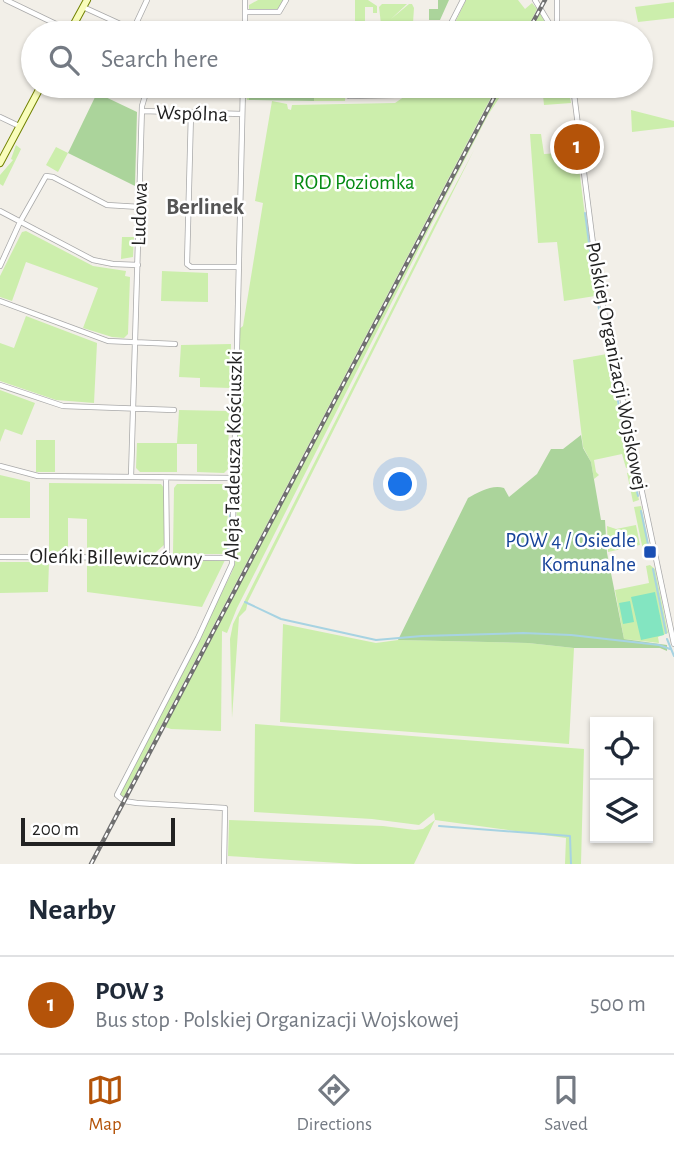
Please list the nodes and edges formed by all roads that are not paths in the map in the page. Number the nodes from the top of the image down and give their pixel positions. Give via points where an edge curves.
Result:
1 (6, 0) edge
2 (147, 0) edge
3 (245, 0) edge
4 (286, 0) edge
5 (463, 0) edge
6 (535, 0) edge
7 (557, 0) edge
8 (85, 3) edge
9 (245, 12) junction
10 (50, 21) edge
11 (75, 21) edge
12 (116, 21) edge
13 (136, 21) edge
14 (245, 21) edge
15 (452, 21) edge
16 (547, 21) edge
17 (557, 21) edge
18 (35, 98) edge
19 (143, 98) edge
20 (243, 98) edge
21 (575, 98) edge
22 (142, 111) junction
23 (191, 113) junction
24 (242, 114) junction
25 (0, 117) edge
26 (19, 127) junction
27 (0, 163) edge
28 (140, 207) junction
29 (0, 211) edge
30 (20, 222) junction
31 (138, 265) junction
32 (0, 266) edge
33 (238, 267) junction
34 (0, 301) edge
35 (134, 343) junction
36 (175, 344) dead end
37 (0, 385) edge
38 (133, 408) junction
39 (174, 410) dead end
40 (0, 466) edge
41 (131, 477) junction
42 (166, 478) junction
43 (233, 478) junction
44 (0, 556) edge
45 (233, 558) junction
46 (167, 559) junction
47 (674, 644) edge
48 (225, 864) edge

1 - 10 street
2 - 13 street
3 - 9 street
4 - 9 street via 279,12
5 - 15 street
6 - 16 street
7 - 17 street
8 - 11 main road
8 - 12 street
9 - 14 street
18 - 26 main road
19 - 22 street, Ludowa
20 - 24 street, Aleja Tadeusza Kościuszki
21 - 47 street, Polskiej Organizacji Wojskowej via 601,297
22 - 23 street, Wspólna
22 - 28 street, Ludowa
23 - 24 street, Wspólna
23 - 33 street via 187,264
24 - 33 street, Aleja Tadeusza Kościuszki
25 - 26 street
26 - 27 main road
28 - 30 street via 107,205 49,176
28 - 31 street, Ludowa
29 - 30 street
30 - 31 street via 93,260
30 - 32 street
31 - 35 street, Ludowa
33 - 43 street, Aleja Tadeusza Kościuszki
34 - 35 street via 101,339
35 - 36 street
35 - 38 street, Ludowa
37 - 38 street via 63,406
38 - 39 street
38 - 41 street, Ludowa
40 - 41 street via 38,476
41 - 42 street
42 - 43 street
42 - 46 street
43 - 45 street, Aleja Tadeusza Kościuszki
44 - 46 street, Oleńki Billewiczówny
45 - 46 street, Oleńki Billewiczówny
45 - 48 street, Aleja Tadeusza Kościuszki via 206,621 117,792 117,797 137,803 225,808

